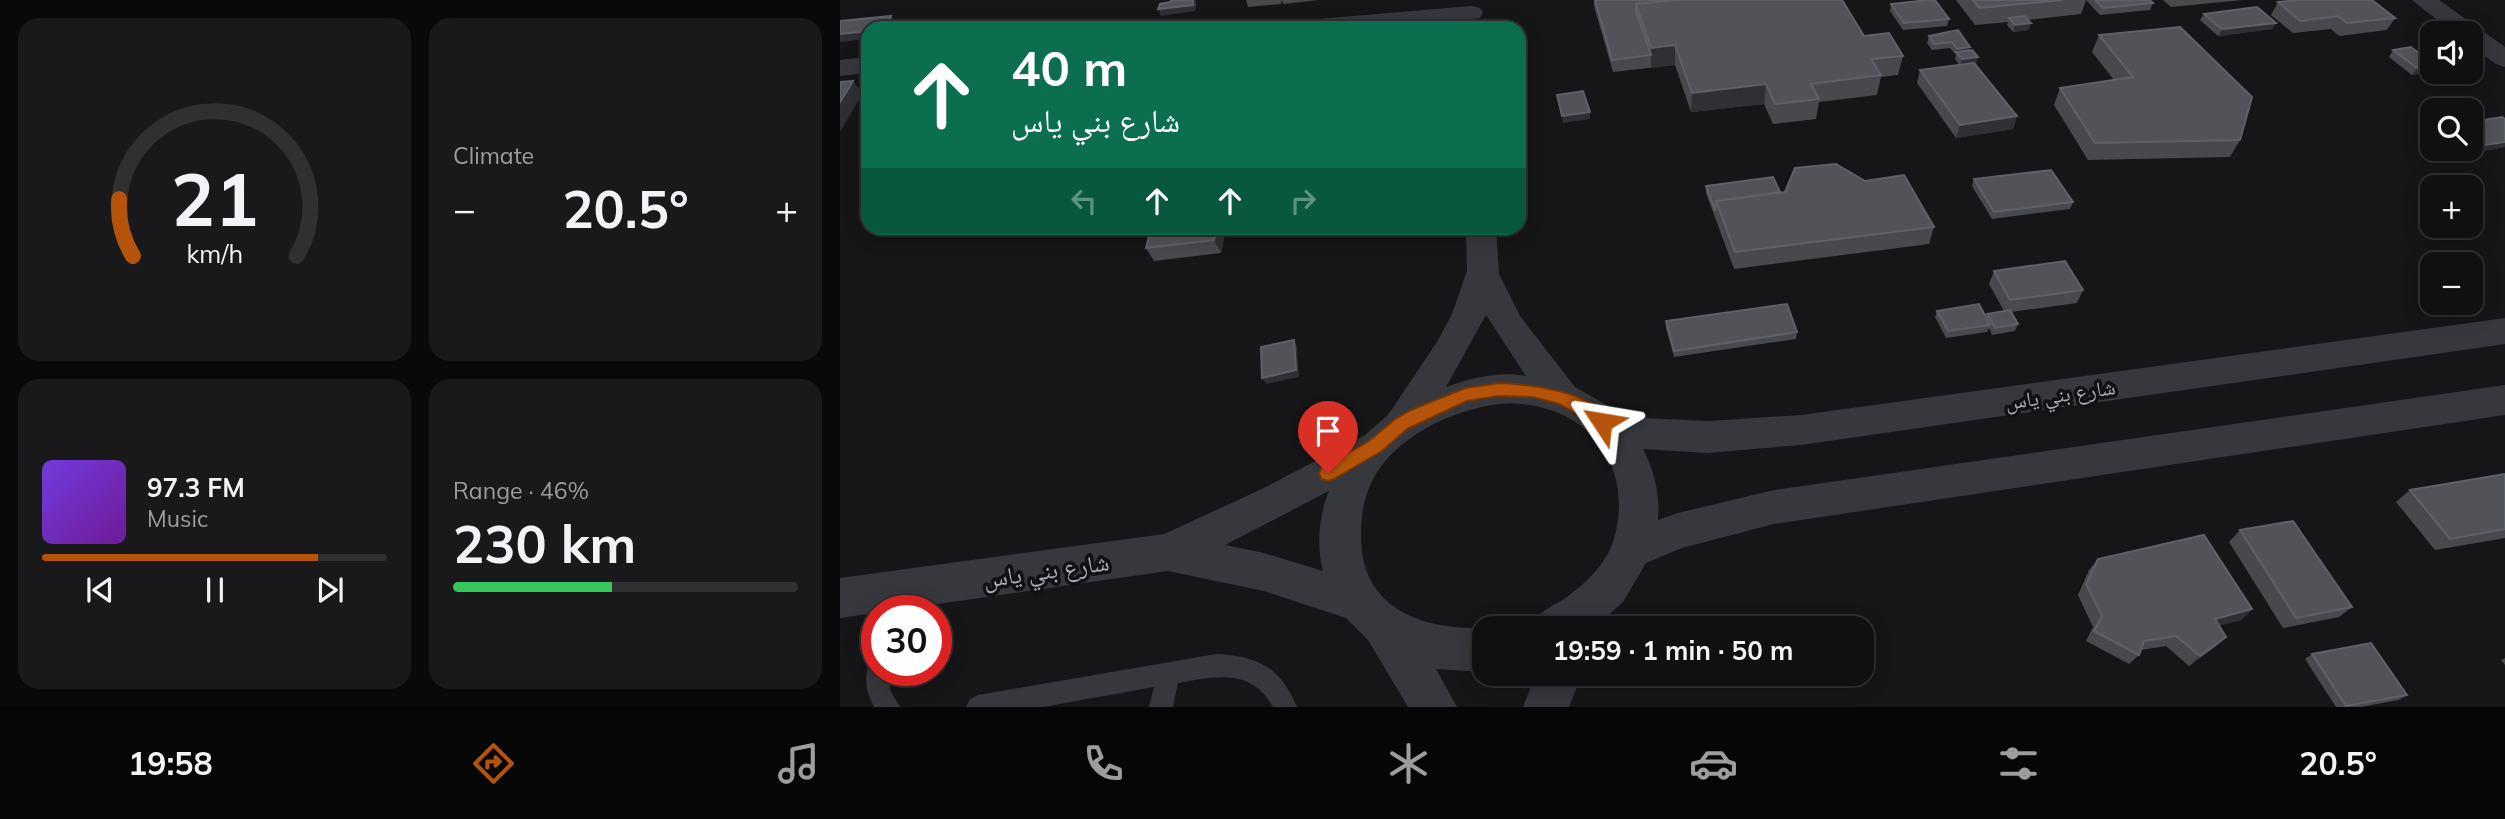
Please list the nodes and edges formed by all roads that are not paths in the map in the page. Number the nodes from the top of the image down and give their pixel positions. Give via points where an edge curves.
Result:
1 (2424, 0) edge
2 (1471, 14) edge
3 (1383, 21) edge
4 (2452, 21) edge
5 (2483, 43) edge
6 (2503, 56) edge
7 (861, 66) edge
8 (840, 68) edge
9 (1481, 235) edge
10 (1483, 275) junction
11 (2505, 331) edge
12 (1563, 398) junction
13 (2505, 401) edge
14 (1613, 432) junction
15 (1388, 435) junction
16 (1631, 550) junction
17 (1168, 552) junction
18 (932, 595) edge
19 (840, 598) edge
20 (861, 599) edge
21 (1372, 615) junction
22 (1580, 616) edge
23 (1472, 651) edge
24 (1169, 672) junction
25 (877, 686) edge
26 (1554, 686) edge
27 (888, 707) edge
28 (978, 707) edge
29 (1161, 707) edge
30 (1285, 707) edge
31 (1434, 707) edge
32 (1546, 707) edge

1 - 4 street
2 - 3 street
5 - 6 street
7 - 8 street
9 - 10 street
10 - 12 street via 1507,323
10 - 15 street via 1455,341
11 - 14 street, شارع بني ياس via 1801,430 1708,436
12 - 14 street
12 - 15 street, شارع بني ياس via 1532,391 1465,394 1432,406
13 - 16 street via 1774,507 1678,531
14 - 16 street via 1630,457 1639,486 1640,517
15 - 17 street, شارع بني ياس via 1278,500
15 - 21 street via 1355,474 1341,506 1337,539 1343,572
16 - 22 street via 1613,582
17 - 18 street, شارع بني ياس
17 - 21 street, شارع بني ياس via 1264,572
19 - 20 street, شارع بني ياس
21 - 23 street, شارع بني ياس via 1421,645
21 - 31 street
24 - 28 lane
24 - 29 lane
24 - 30 lane via 1241,666 1278,689
25 - 27 lane
26 - 32 street

